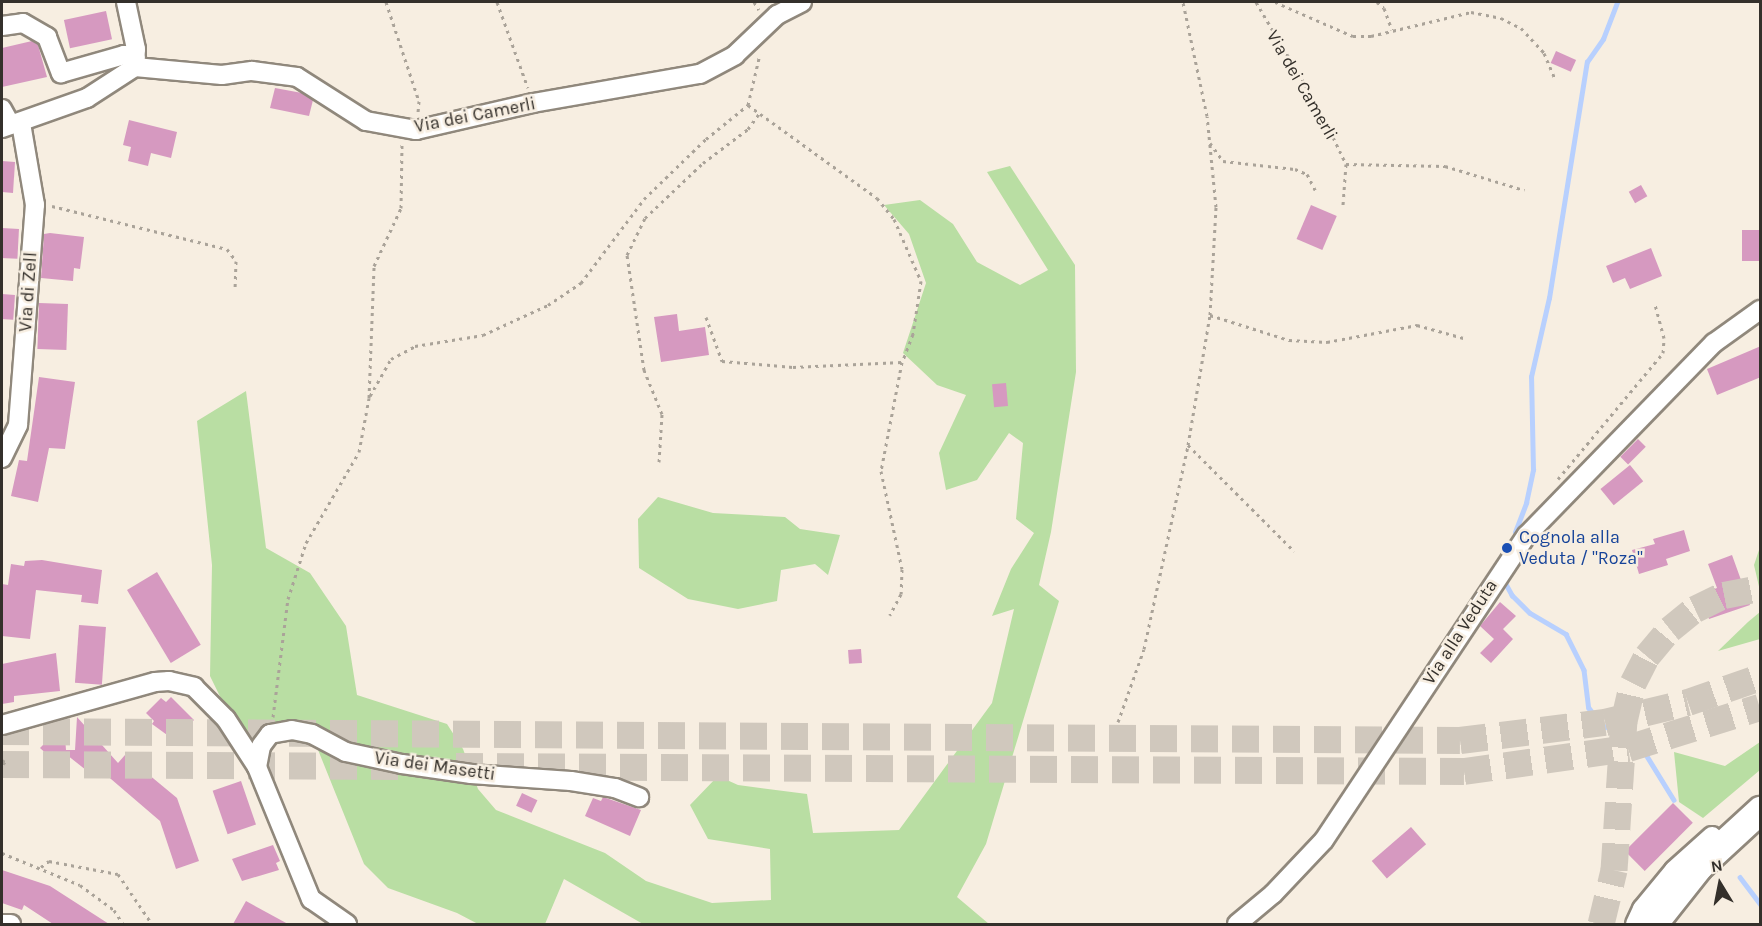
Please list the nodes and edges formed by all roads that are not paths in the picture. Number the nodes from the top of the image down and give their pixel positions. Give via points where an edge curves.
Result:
1 (114, 2) edge
2 (126, 2) edge
3 (802, 2) edge
4 (2, 26) edge
5 (136, 58) junction
6 (2, 109) edge
7 (11, 126) edge
8 (1761, 310) edge
9 (2, 458) edge
10 (2, 725) edge
11 (257, 767) junction
12 (639, 797) dead end
13 (1755, 815) edge
14 (2, 924) edge
15 (11, 924) edge
16 (347, 924) edge
17 (1237, 924) edge
18 (1635, 924) edge
19 (1653, 924) edge

1 - 5 street via 121,33
2 - 5 street
3 - 5 street, Via dei Camerli via 777,15 735,55 700,74 410,129 366,121 297,77 252,72 222,75
4 - 5 street, Via dei Camerli via 23,23 47,36 61,73 124,55
5 - 7 street via 87,98
6 - 7 street, Via di Zell
7 - 9 street, Via di Zell via 34,205 18,425
8 - 17 street, Via alla Veduta via 1714,343 1527,535 1324,840 1273,894
10 - 11 street via 169,681 194,687 207,698 226,719
11 - 12 street, Via dei Masetti via 261,746 270,734 292,730 312,734 346,752 402,764 471,774 571,781 615,788
11 - 16 street via 311,899
13 - 18 street via 1730,820 1674,870 1642,909
13 - 19 highway via 1699,866
14 - 15 street

